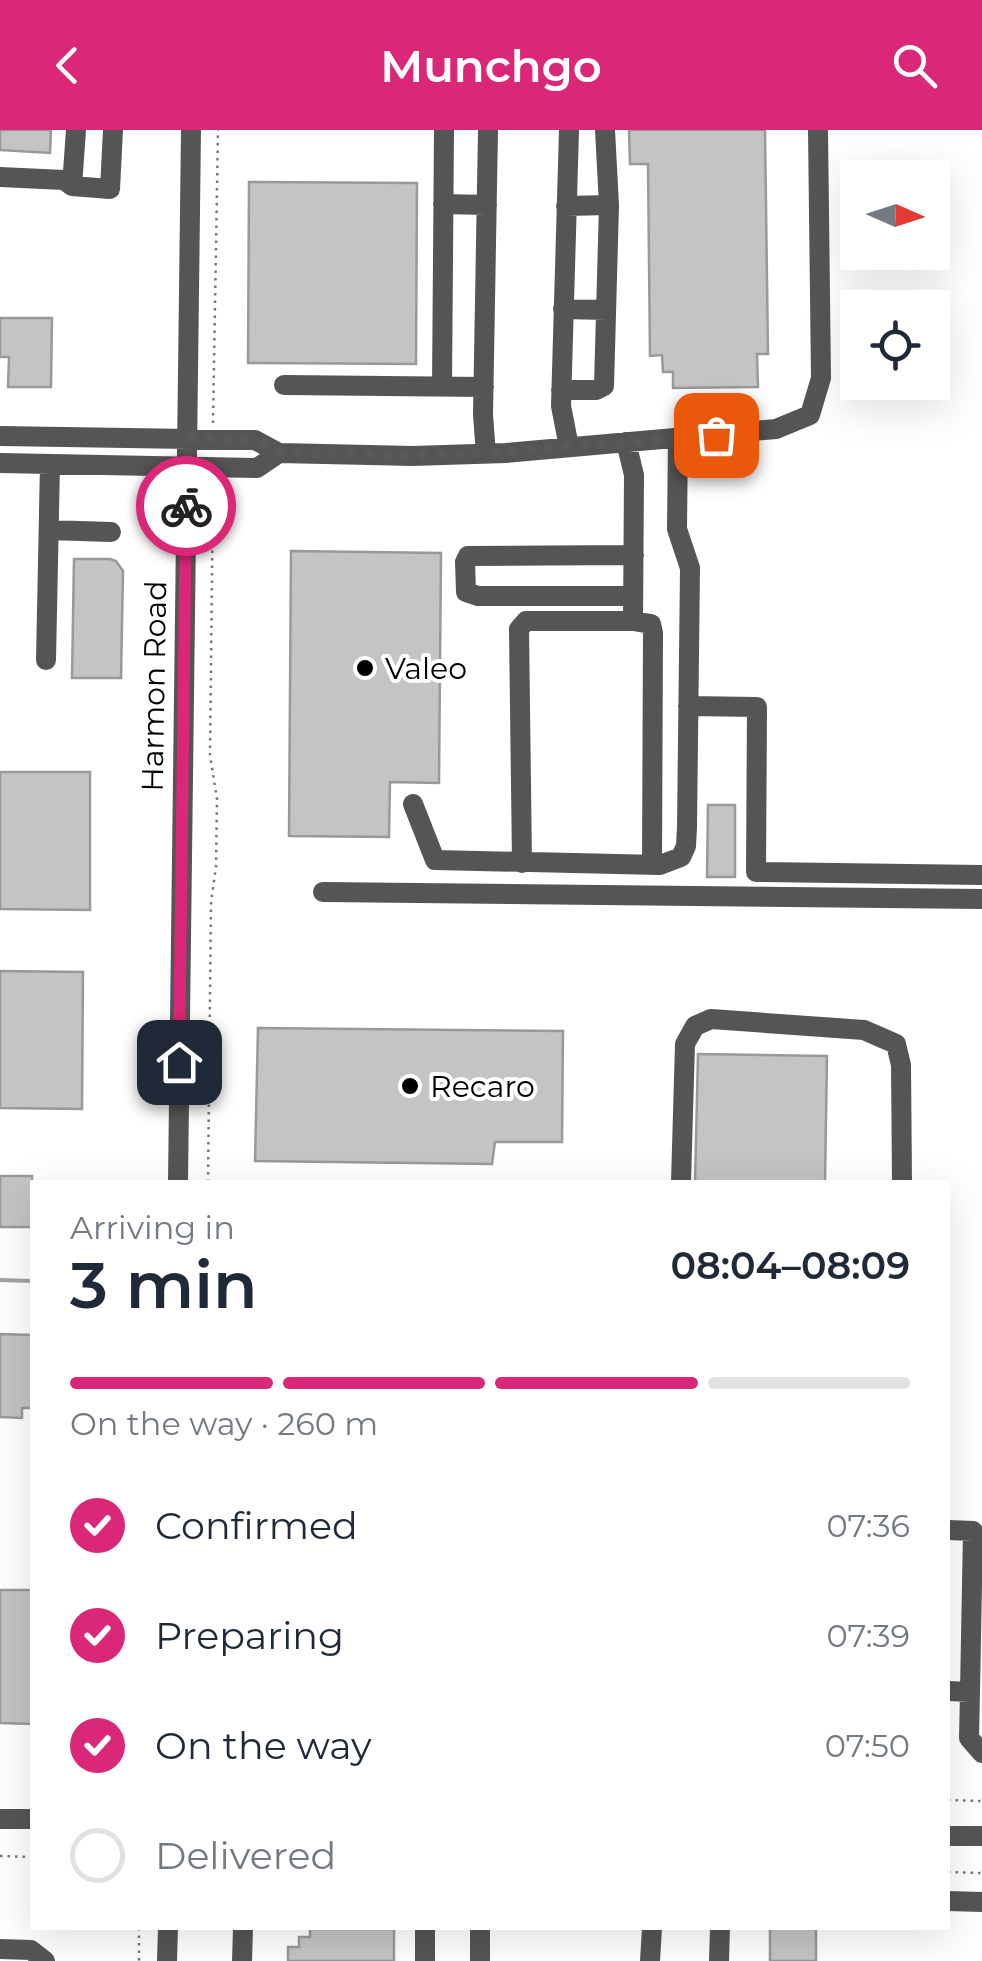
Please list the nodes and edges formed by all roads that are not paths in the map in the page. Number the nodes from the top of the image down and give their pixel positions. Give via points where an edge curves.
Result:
1 (76, 130) edge
2 (113, 130) edge
3 (191, 130) edge
4 (444, 130) edge
5 (488, 130) edge
6 (569, 130) edge
7 (605, 130) edge
8 (818, 130) edge
9 (0, 177) edge
10 (72, 186) junction
11 (444, 204) junction
12 (487, 205) junction
13 (609, 205) junction
14 (566, 206) junction
15 (563, 309) junction
16 (606, 310) junction
17 (284, 384) dead end
18 (442, 387) junction
19 (484, 387) junction
20 (561, 390) junction
21 (7, 436) edge
22 (188, 438) junction
23 (678, 438) junction
24 (626, 442) junction
25 (569, 447) junction
26 (279, 452) junction
27 (486, 454) junction
28 (7, 463) edge
29 (50, 464) junction
30 (187, 464) junction
31 (48, 530) junction
32 (110, 532) dead end
33 (634, 555) junction
34 (633, 596) junction
35 (633, 622) junction
36 (46, 660) dead end
37 (688, 706) junction
38 (414, 804) dead end
39 (522, 863) junction
40 (652, 865) junction
41 (982, 876) edge
42 (323, 892) dead end
43 (982, 898) edge
44 (178, 1180) edge
45 (681, 1180) edge
46 (902, 1180) edge
47 (978, 1524) edge
48 (950, 1530) edge
49 (950, 1691) edge
50 (970, 1692) junction
51 (982, 1754) edge
52 (0, 1819) edge
53 (30, 1820) edge
54 (950, 1836) edge
55 (982, 1836) edge
56 (950, 1901) edge
57 (982, 1902) edge
58 (168, 1930) edge
59 (243, 1930) edge
60 (425, 1930) edge
61 (480, 1930) edge
62 (652, 1930) edge
63 (720, 1930) edge
64 (0, 1949) edge
65 (46, 1961) edge
66 (167, 1961) edge
67 (242, 1961) edge
68 (424, 1961) edge
69 (480, 1961) edge
70 (650, 1961) edge
71 (719, 1961) edge

1 - 10 street
2 - 10 street via 110,189
3 - 22 street, Harmon Road
4 - 11 street
5 - 12 street
6 - 14 street
7 - 13 street
8 - 23 street via 821,378 810,415 776,429
9 - 10 street
11 - 12 street
11 - 18 street
12 - 19 street
13 - 14 street
13 - 16 street
14 - 15 street
15 - 16 street
15 - 20 street
16 - 20 street via 604,386
17 - 18 street
18 - 19 street
19 - 27 street
20 - 25 street
21 - 22 street
21 - 28 street
22 - 26 street via 255,440
22 - 30 street, Harmon Road
23 - 24 street
23 - 37 street via 678,529 690,568
24 - 25 street
24 - 33 street via 634,475
25 - 27 street
26 - 27 street
26 - 30 street via 256,468
28 - 29 street
29 - 30 street
29 - 31 street
30 - 44 street, Harmon Road
31 - 32 street
31 - 36 street
33 - 34 street
33 - 34 street via 468,556 464,562 466,592 478,596
34 - 35 street
35 - 39 street via 526,621 519,629
35 - 40 street via 651,624 653,634
37 - 40 street via 686,846 670,863
37 - 41 street via 757,706 756,872
38 - 39 street via 435,860
39 - 40 street
42 - 43 street
45 - 46 street via 685,1044 695,1026 712,1019 864,1030 896,1044
47 - 48 street
47 - 50 street
49 - 50 street
50 - 51 street via 970,1738
52 - 53 street
54 - 55 street
56 - 57 street
58 - 66 street
59 - 67 street
60 - 68 street
61 - 69 street
62 - 70 street
63 - 71 street
64 - 65 street via 31,1950

